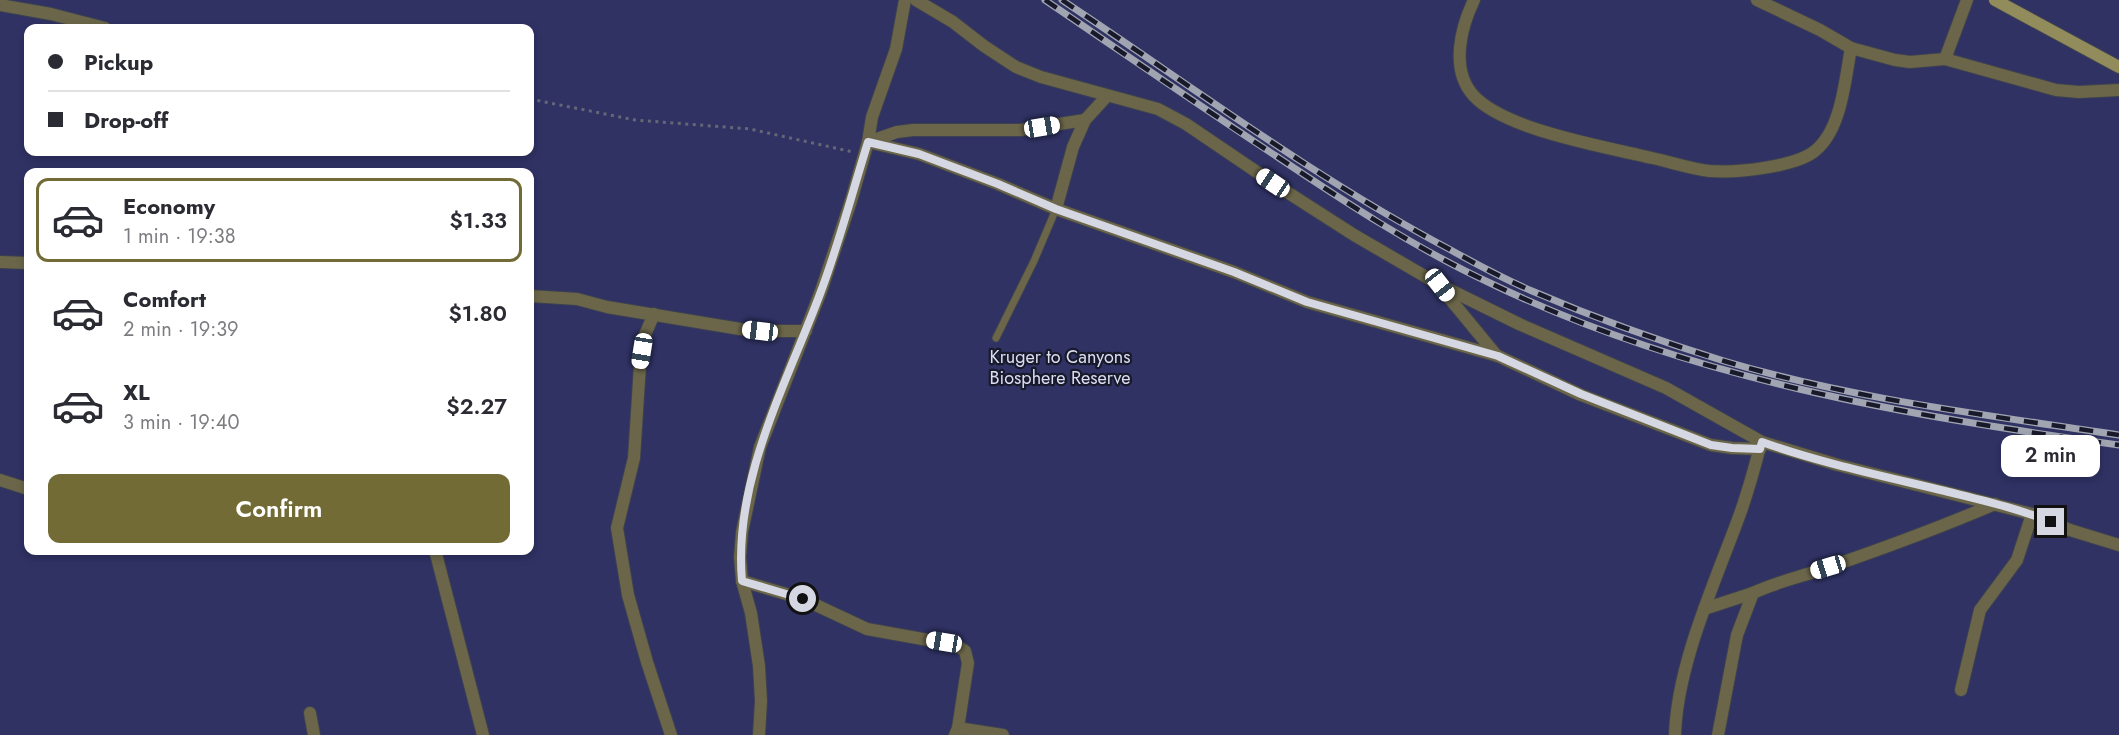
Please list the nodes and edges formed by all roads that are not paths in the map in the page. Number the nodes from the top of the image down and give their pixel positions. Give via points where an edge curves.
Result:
1 (905, 0) edge
2 (916, 0) edge
3 (1474, 0) edge
4 (1757, 0) edge
5 (1967, 0) edge
6 (1995, 0) edge
7 (0, 5) edge
8 (90, 24) edge
9 (1851, 48) junction
10 (1945, 59) junction
11 (2119, 67) edge
12 (2119, 90) edge
13 (1107, 96) junction
14 (1085, 120) junction
15 (868, 142) junction
16 (1056, 209) junction
17 (0, 262) edge
18 (24, 263) edge
19 (1440, 285) junction
20 (534, 296) edge
21 (654, 314) junction
22 (806, 331) junction
23 (996, 338) dead end
24 (1498, 356) junction
25 (1761, 445) junction
26 (0, 480) edge
27 (24, 488) edge
28 (1995, 504) junction
29 (2032, 514) junction
30 (2119, 545) edge
31 (436, 555) edge
32 (742, 581) junction
33 (1753, 593) junction
34 (1704, 609) junction
35 (1961, 690) dead end
36 (310, 713) dead end
37 (956, 731) edge
38 (314, 735) edge
39 (483, 735) edge
40 (671, 735) edge
41 (759, 735) edge
42 (1003, 735) edge
43 (1675, 735) edge
44 (1718, 735) edge

1 - 15 street via 896,49 872,117
2 - 13 street via 1017,67
3 - 9 street via 1459,43 1461,60 1464,79 1473,95 1490,108 1521,124 1709,171 1749,170 1797,160 1816,151 1829,135 1840,104
4 - 9 street
5 - 10 street
6 - 11 street
7 - 8 street
9 - 10 street via 1910,62
10 - 12 street via 2056,90
13 - 14 street
13 - 19 street via 1158,109 1186,124 1354,235
14 - 15 street via 1020,130 913,130
14 - 16 street
15 - 16 street via 919,154
15 - 22 street
16 - 23 lane
16 - 24 street via 1307,302
17 - 18 street
19 - 24 street
19 - 25 street via 1666,388
20 - 21 street
21 - 22 street via 760,331
21 - 40 street via 644,337 634,459 617,528 628,596
22 - 32 street via 758,457 741,539
24 - 25 street via 1581,394 1711,445
25 - 28 street
25 - 34 street via 1738,521
26 - 27 street
28 - 29 street
28 - 33 street
29 - 30 street
29 - 35 street via 2017,560 1980,610
31 - 39 street
32 - 37 street via 803,599 876,632 961,648 968,663
32 - 41 street via 759,666
33 - 34 street
33 - 44 street via 1737,635
34 - 43 street via 1681,692
36 - 38 street
37 - 42 street

